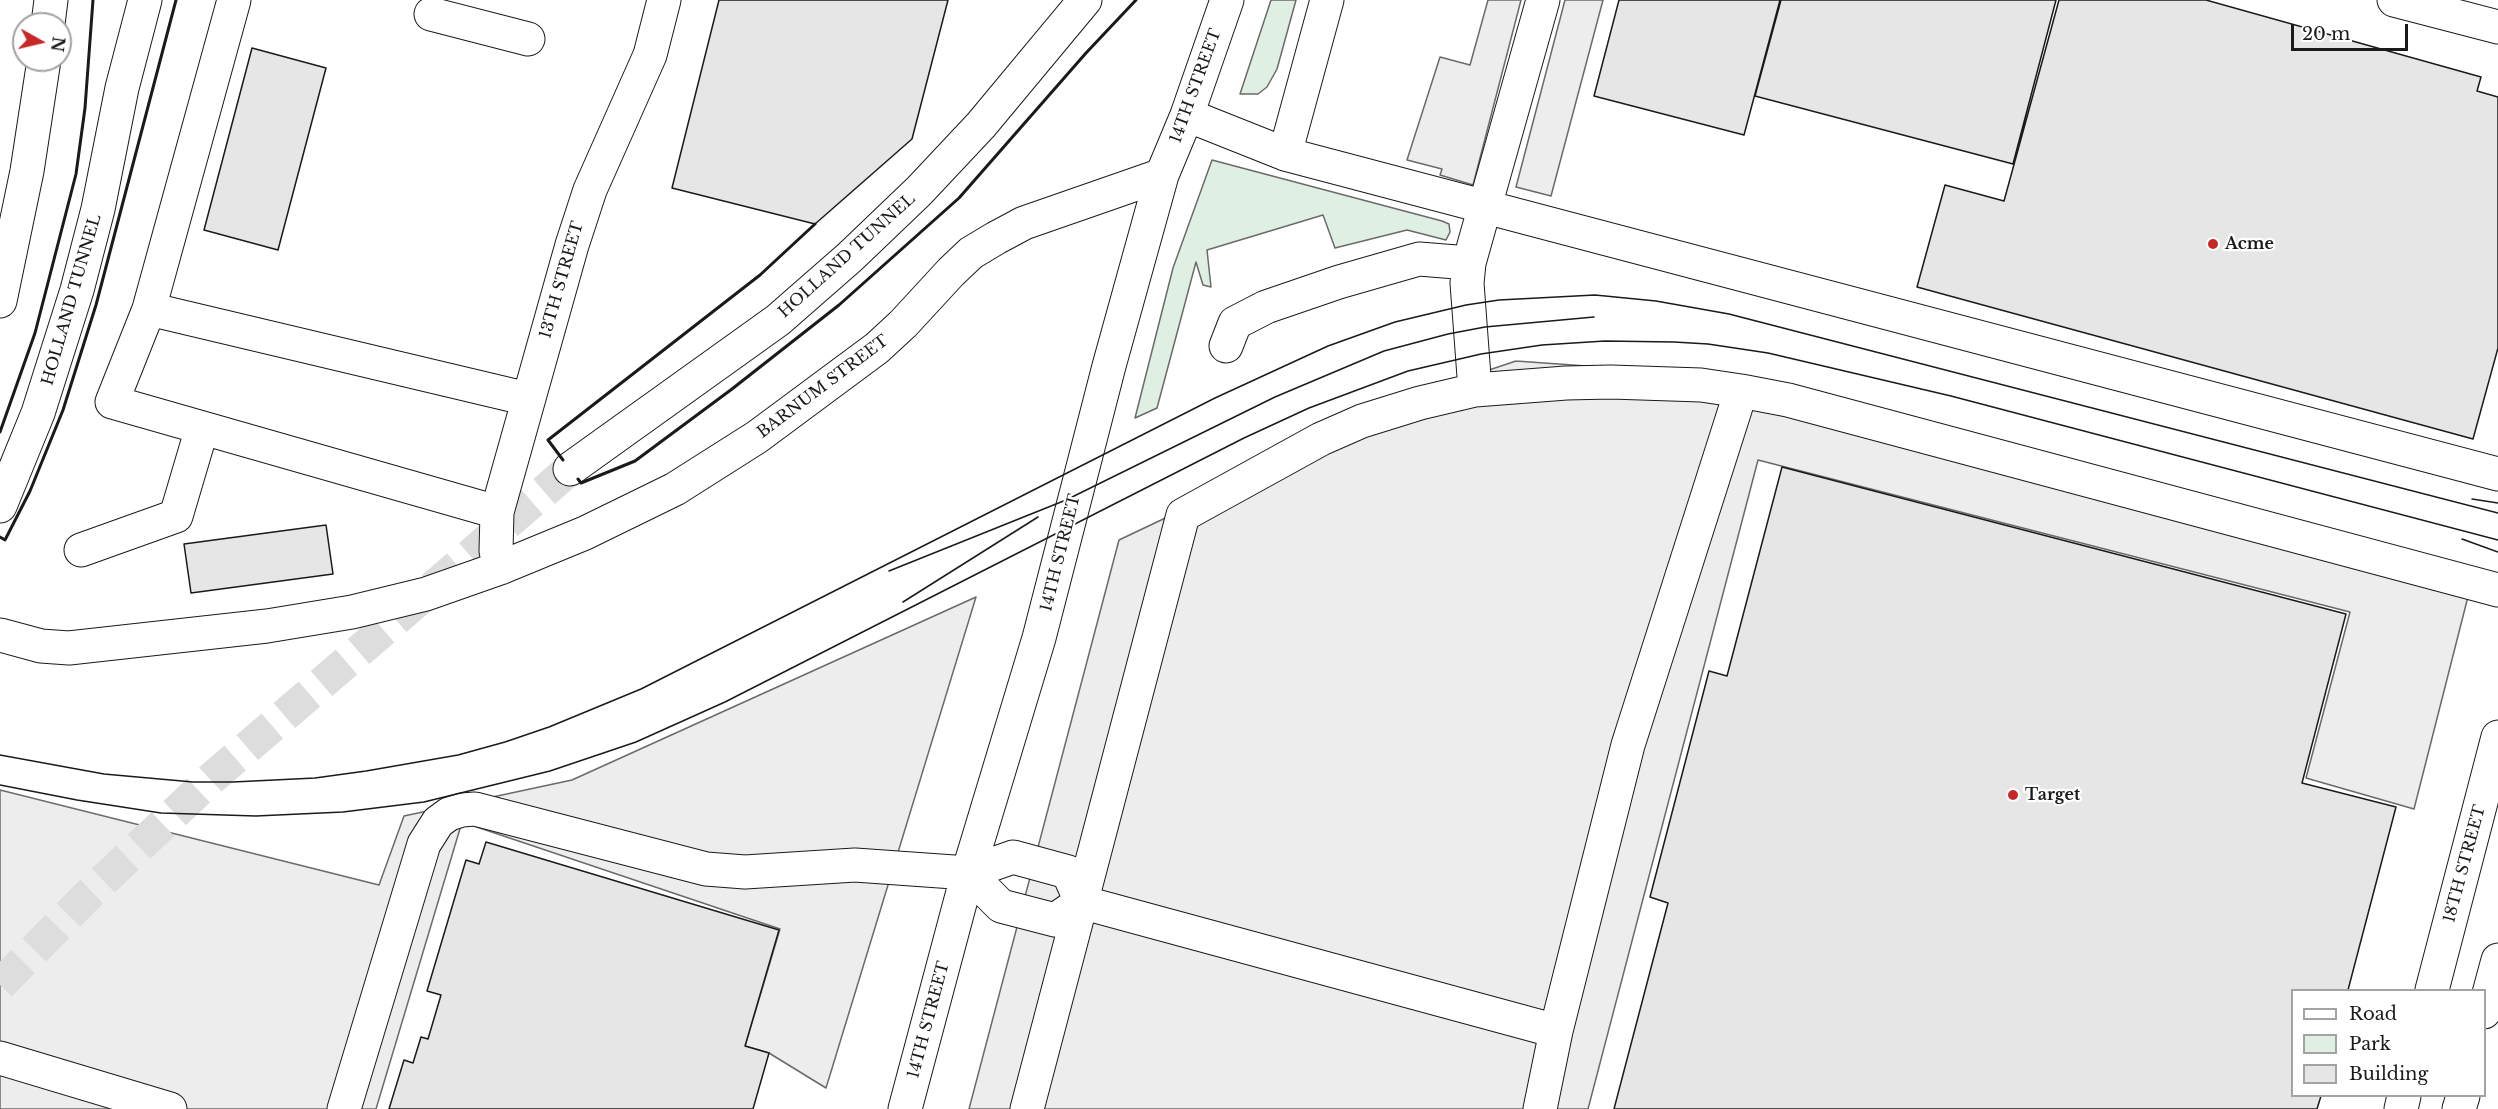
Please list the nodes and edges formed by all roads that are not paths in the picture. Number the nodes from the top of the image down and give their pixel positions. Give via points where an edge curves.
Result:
1 (134, 0) edge
2 (145, 0) edge
3 (234, 0) edge
4 (664, 0) edge
5 (1085, 0) edge
6 (1227, 0) edge
7 (1327, 0) edge
8 (1543, 0) edge
9 (2394, 0) edge
10 (2460, 8) edge
11 (431, 14) dead end
12 (2498, 27) edge
13 (528, 39) dead end
14 (42, 72) edge
15 (122, 88) junction
16 (1187, 115) junction
17 (1286, 154) junction
18 (1162, 175) junction
19 (1485, 208) junction
20 (1470, 263) junction
21 (0, 301) edge
22 (149, 309) junction
23 (1226, 346) dead end
24 (1476, 390) junction
25 (1741, 391) junction
26 (528, 399) junction
27 (202, 428) junction
28 (570, 469) tunnel mouth
29 (2498, 474) edge
30 (0, 506) edge
31 (497, 512) junction
32 (81, 550) dead end
33 (500, 568) junction
34 (2498, 590) edge
35 (0, 635) edge
36 (2498, 737) edge
37 (968, 873) junction
38 (1081, 902) junction
39 (2498, 960) edge
40 (2432, 989) edge
41 (2486, 1005) edge
42 (1556, 1031) junction
43 (0, 1058) edge
44 (170, 1109) edge
45 (344, 1109) edge
46 (905, 1109) edge
47 (1027, 1109) edge
48 (1540, 1109) edge

1 - 15 main road, HOLLAND TUNNEL
2 - 15 main road, HOLLAND TUNNEL
3 - 22 main road
4 - 26 main road, 13TH STREET via 650,55 580,217
5 - 28 main road, HOLLAND TUNNEL via 973,133 841,265 778,320
6 - 16 main road, 14TH STREET
7 - 17 main road
8 - 19 main road
9 - 10 main road
10 - 12 main road
11 - 13 main road
14 - 21 main road via 27,171
15 - 30 main road, HOLLAND TUNNEL via 98,209 65,329 38,413
16 - 17 main road
16 - 18 main road, 14TH STREET
17 - 19 main road
18 - 33 main road, BARNUM STREET via 1024,223 996,238 971,253 877,348 757,436 675,489 585,533
18 - 37 main road, 14TH STREET via 1108,366 1039,638
19 - 20 main road
19 - 29 main road
20 - 23 main road via 1419,259 1266,307 1235,323
20 - 24 main road via 1467,283
22 - 26 main road
22 - 27 main road via 112,402
24 - 25 main road via 1611,382 1701,385
24 - 38 main road via 1362,421 1183,515
25 - 34 main road via 1811,406
25 - 42 main road via 1628,745
26 - 31 main road, 13TH STREET
27 - 31 main road
27 - 32 main road via 176,516
31 - 33 main road, 13TH STREET via 496,551
33 - 35 main road, BARNUM STREET via 352,612 267,626 69,648 29,644
36 - 40 main road, 18TH STREET
37 - 38 main road via 1001,906 1044,918 1055,920
37 - 38 main road via 1013,857 1068,872
37 - 45 main road via 855,865 745,872 706,869 475,809 449,813 424,844
37 - 46 main road, 14TH STREET
38 - 42 main road
38 - 47 main road
39 - 41 main road
42 - 48 main road
43 - 44 main road

